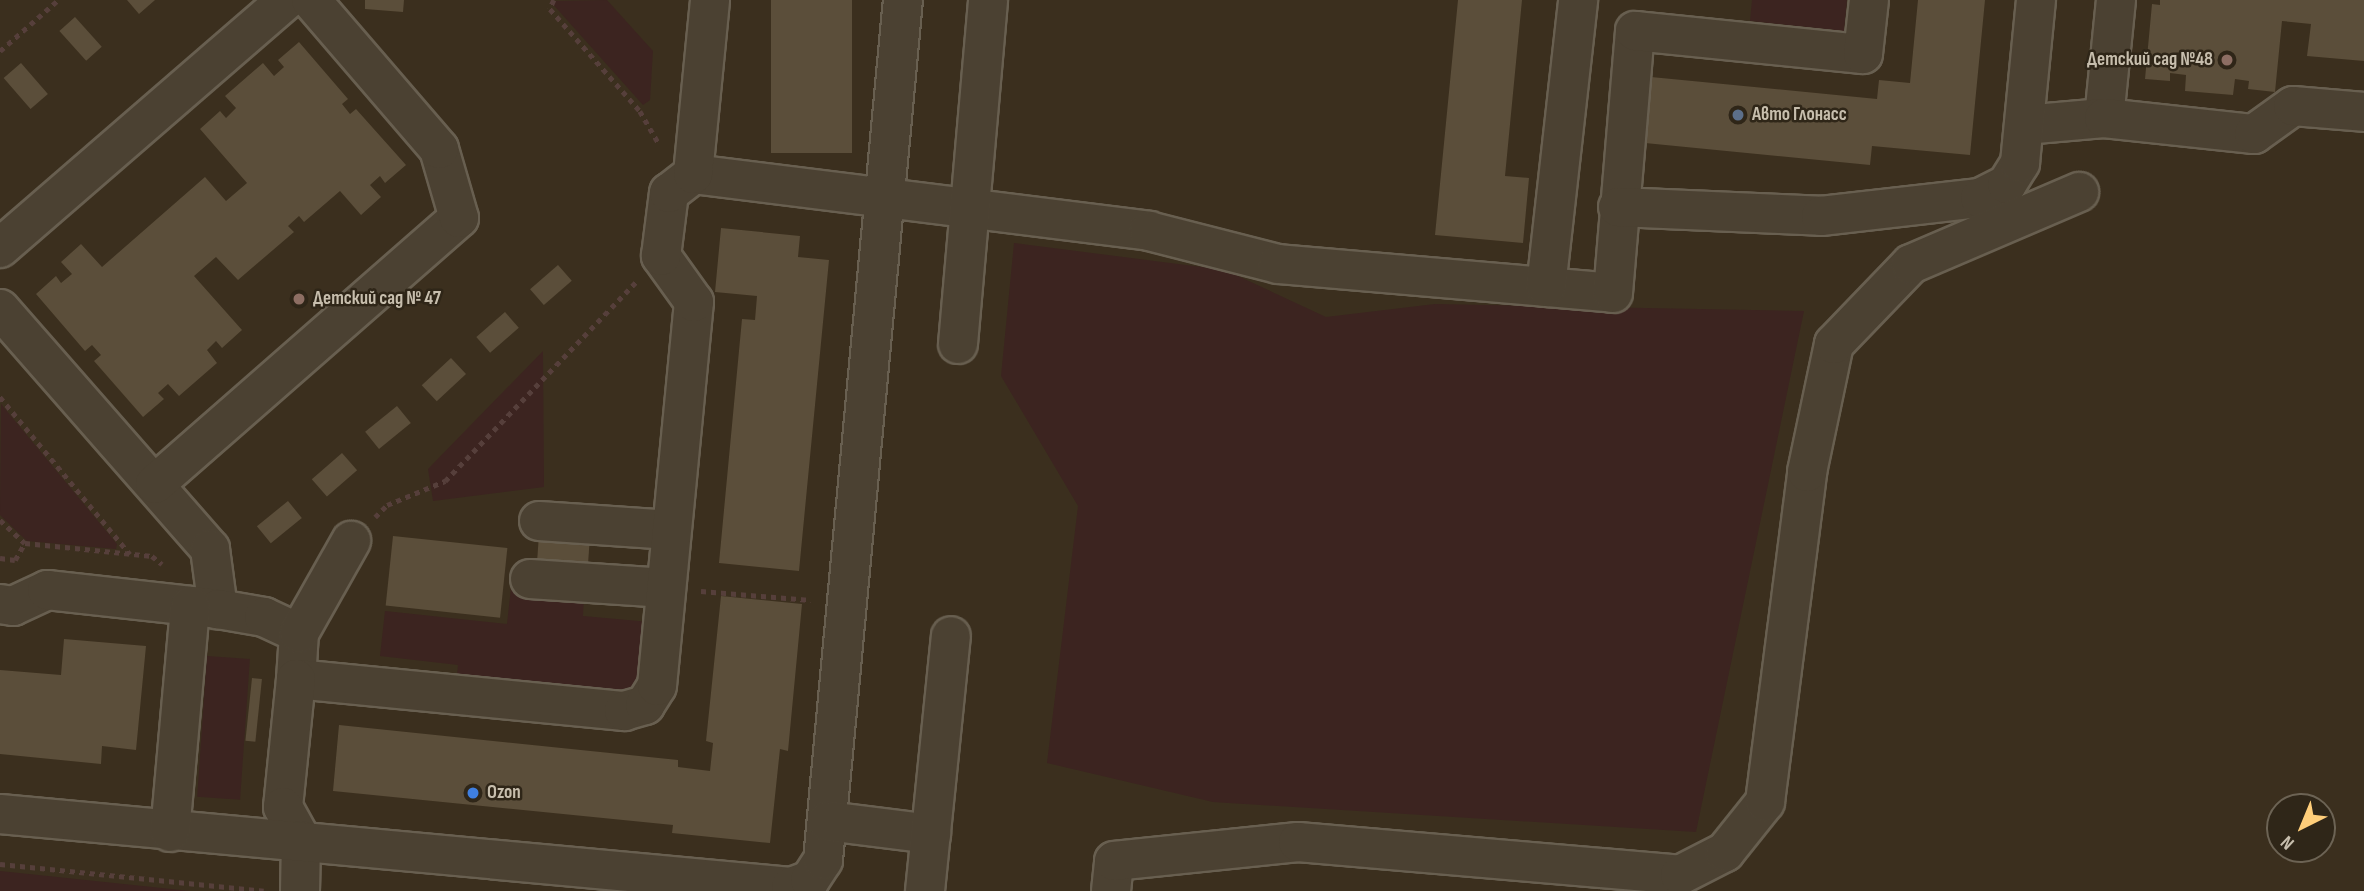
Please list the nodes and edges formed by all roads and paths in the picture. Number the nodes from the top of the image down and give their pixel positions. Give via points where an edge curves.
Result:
1 (58, 0) edge
2 (286, 0) edge
3 (311, 0) edge
4 (554, 0) edge
5 (710, 0) edge
6 (903, 0) edge
7 (988, 0) edge
8 (1578, 0) edge
9 (1869, 0) edge
10 (2036, 0) edge
11 (2116, 0) edge
12 (0, 51) edge
13 (2364, 112) edge
14 (2104, 118) junction
15 (2024, 125) junction
16 (687, 178) junction
17 (2078, 192) dead end
18 (885, 196) junction
19 (970, 207) junction
20 (1618, 207) junction
21 (0, 247) edge
22 (661, 256) junction
23 (1546, 288) junction
24 (0, 309) edge
25 (958, 344) dead end
26 (0, 397) edge
27 (155, 484) junction
28 (0, 520) edge
29 (539, 521) dead end
30 (671, 530) junction
31 (351, 541) joint
32 (25, 543) dead end
33 (130, 554) dead end
34 (530, 579) dead end
35 (666, 588) junction
36 (846, 603) junction
37 (0, 604) edge
38 (204, 608) junction
39 (299, 633) junction
40 (951, 636) dead end
41 (296, 679) junction
42 (0, 814) edge
43 (827, 821) junction
44 (170, 832) junction
45 (931, 834) junction
46 (301, 840) junction
47 (0, 864) edge
48 (1113, 876) edge
49 (275, 891) edge
50 (300, 891) edge
51 (925, 891) edge

1 - 12 path
2 - 21 lane
3 - 27 lane via 439,149 459,218
4 - 16 path via 550,9 640,111
5 - 16 lane
6 - 18 lane
7 - 19 lane
8 - 23 lane
9 - 20 lane via 1863,54 1635,31
10 - 15 lane
11 - 14 lane
13 - 14 lane via 2293,106 2254,134
14 - 15 lane
15 - 20 lane via 2020,163 2007,184 1980,198 1821,216
16 - 18 lane
16 - 22 lane via 669,193
17 - 48 lane via 1911,264 1834,344 1807,472 1765,802 1725,852 1680,874 1298,842
18 - 19 lane
18 - 36 lane
19 - 23 lane via 1149,231 1278,264
19 - 25 lane
20 - 23 lane via 1613,293
22 - 30 lane via 694,302
22 - 31 path via 445,481 387,505
24 - 27 lane
26 - 33 path
27 - 38 lane via 210,549
28 - 32 path
29 - 30 lane
30 - 35 lane
31 - 39 lane
34 - 35 lane
35 - 36 path
35 - 41 lane via 657,686 645,705 624,710
36 - 43 lane
37 - 38 lane via 13,606 47,590
38 - 39 lane via 264,617
38 - 44 lane
39 - 41 lane
40 - 45 lane
41 - 46 lane via 283,807
42 - 44 lane
43 - 45 lane
43 - 46 lane via 823,860 810,880 792,887
44 - 46 lane
45 - 51 lane
46 - 50 lane
47 - 49 path

